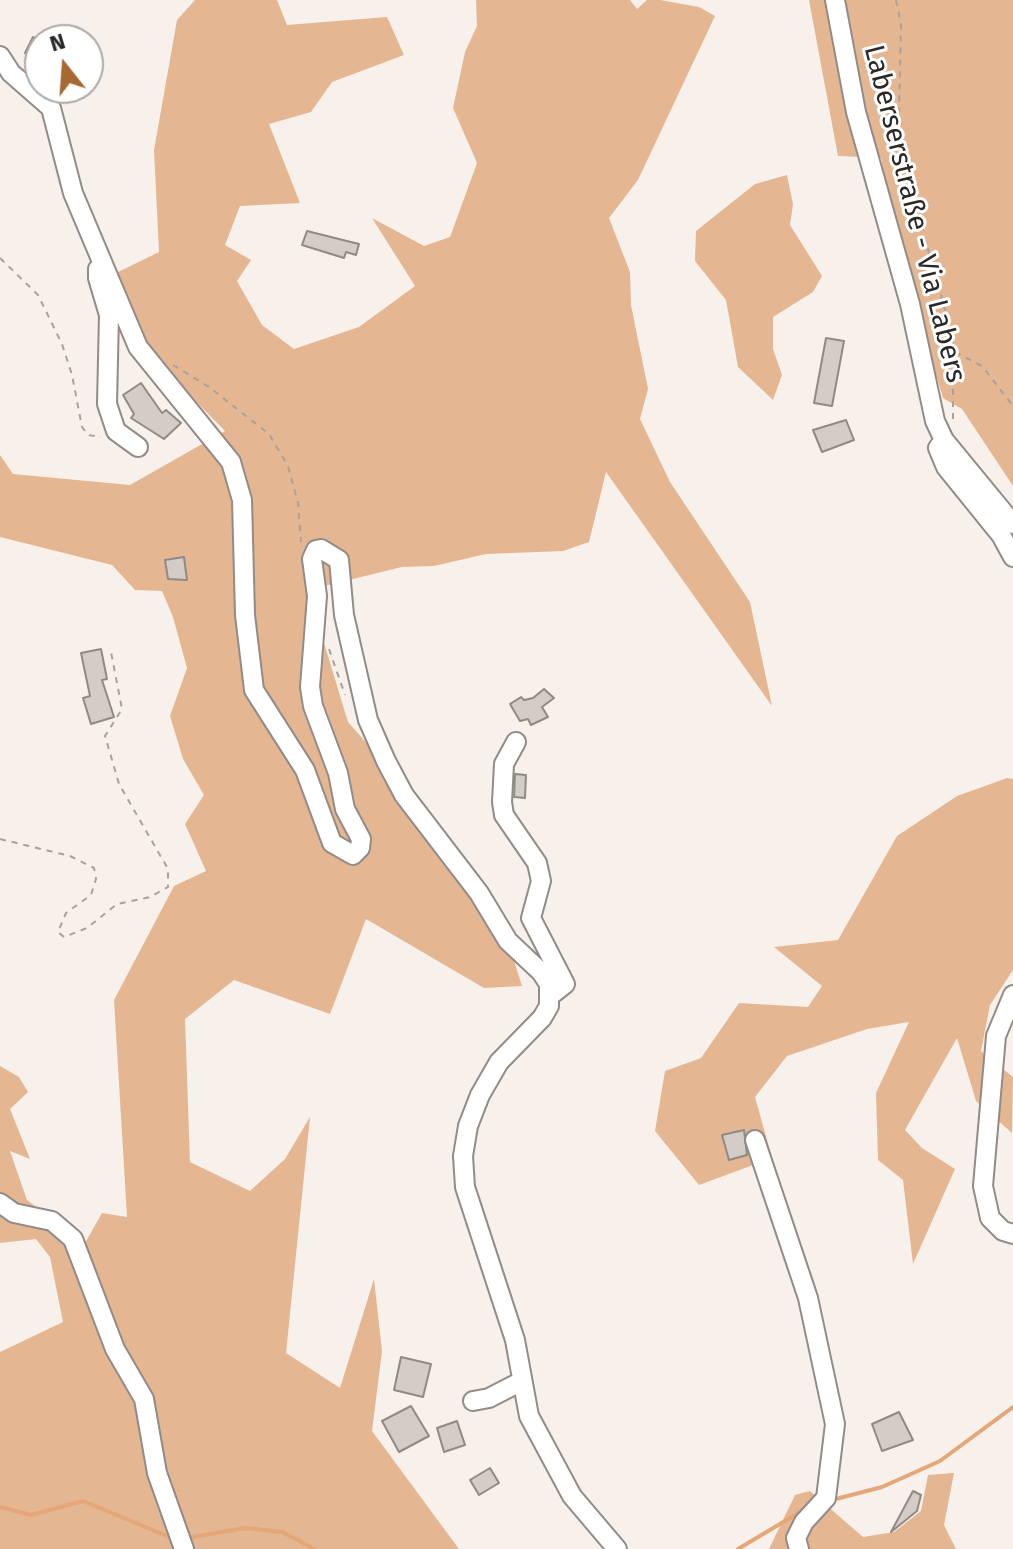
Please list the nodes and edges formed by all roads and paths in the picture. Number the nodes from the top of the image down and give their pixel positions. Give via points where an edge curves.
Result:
1 (835, 0) edge
2 (896, 0) edge
3 (0, 56) edge
4 (0, 258) edge
5 (105, 263) junction
6 (954, 351) junction
7 (1013, 406) edge
8 (116, 431) junction
9 (944, 440) junction
10 (138, 447) dead end
11 (1013, 524) edge
12 (1013, 557) edge
13 (111, 652) dead end
14 (516, 742) dead end
15 (0, 839) edge
16 (551, 995) junction
17 (1013, 995) edge
18 (755, 1140) dead end
19 (0, 1203) edge
20 (1013, 1234) edge
21 (522, 1381) junction
22 (473, 1401) dead end
23 (181, 1540) edge
24 (617, 1549) edge
25 (799, 1549) edge

1 - 9 street, Laberserstraße - Via Labers via 856,112
2 - 6 path via 901,25 899,115
3 - 5 street via 11,73 51,108 73,193
4 - 8 path via 38,295 51,321 72,375 82,427 88,435 100,437
5 - 8 street via 98,278 109,315 107,404
5 - 16 street via 138,347 231,462 242,500 245,615 254,690 305,770 332,843 353,855 361,839 345,809 310,687 316,550 331,552 339,560 344,615 368,720 404,795 479,893 508,941 541,972
6 - 7 path via 982,366
6 - 9 path via 953,426
8 - 10 street
9 - 11 street
9 - 12 street via 938,448 946,467
13 - 15 path via 122,709 105,736 119,784 168,869 168,887 117,904 87,928 64,937 58,932 66,913 91,895 94,868 70,856
14 - 16 street via 504,764 502,802 504,815 537,863 541,881 531,918 565,984
16 - 21 street via 542,1018 499,1062 480,1095 463,1156 465,1187 515,1340
17 - 20 street via 996,1036 983,1186 990,1218
18 - 25 street via 808,1298 835,1424 826,1498 800,1530
19 - 23 street via 14,1213 52,1221 73,1239 115,1349 144,1399 157,1473
21 - 22 street
21 - 24 street via 529,1416 544,1449 572,1496

